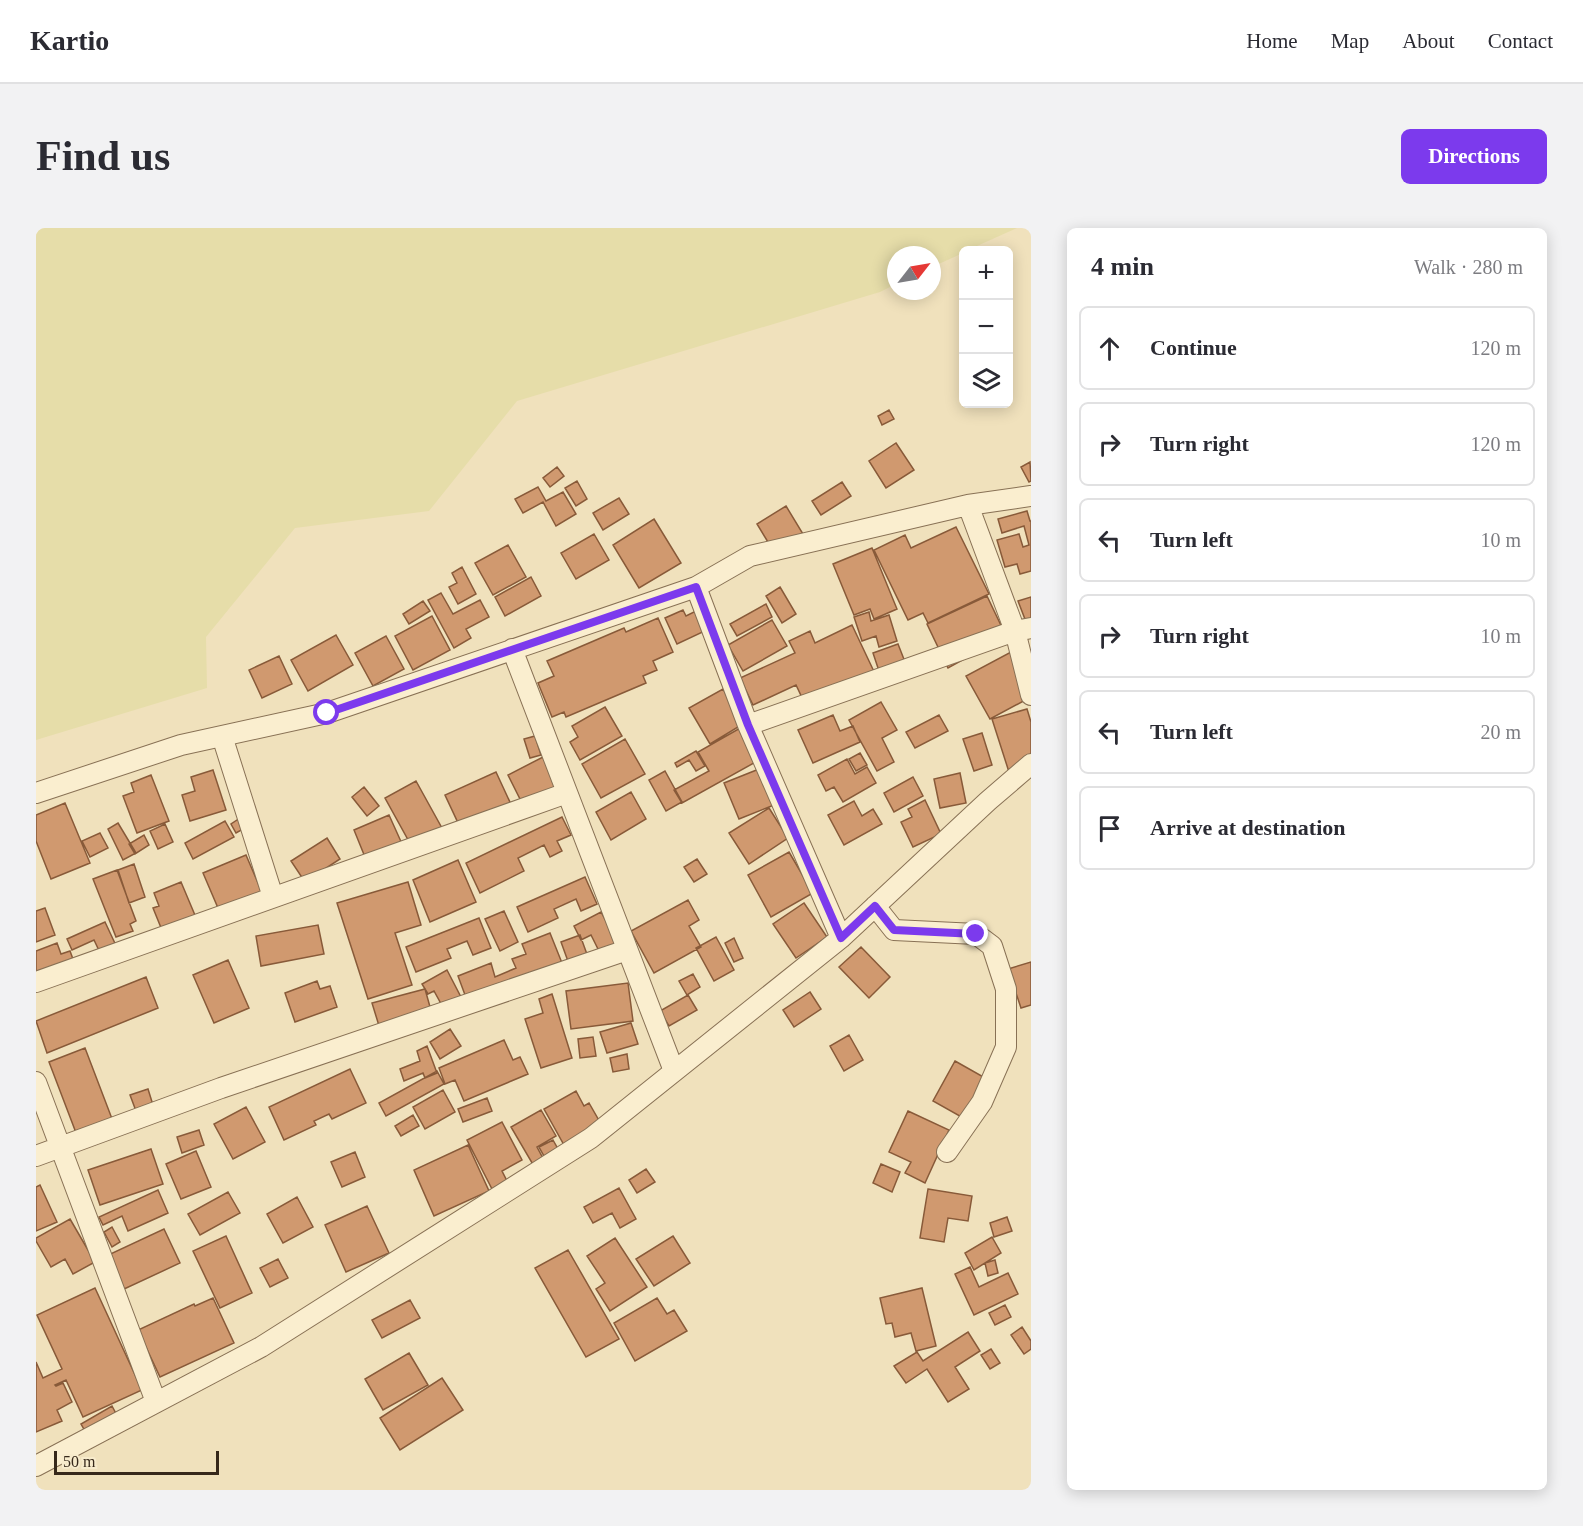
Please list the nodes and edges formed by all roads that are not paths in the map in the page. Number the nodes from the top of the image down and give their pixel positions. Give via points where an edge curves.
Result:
1 (1031, 496) edge
2 (968, 505) junction
3 (696, 587) junction
4 (1023, 630) edge
5 (512, 649) junction
6 (1031, 695) edge
7 (748, 725) junction
8 (222, 736) junction
9 (1031, 764) edge
10 (36, 793) edge
11 (567, 793) junction
12 (273, 897) junction
13 (875, 906) junction
14 (841, 938) junction
15 (627, 950) junction
16 (36, 982) edge
17 (674, 1071) junction
18 (36, 1082) edge
19 (60, 1146) junction
20 (947, 1152) dead end
21 (36, 1156) edge
22 (156, 1402) junction
23 (36, 1466) edge

1 - 2 street
2 - 3 street via 750,556
2 - 4 street
3 - 5 street
3 - 7 street
4 - 6 street
4 - 7 street
5 - 8 street via 327,713
5 - 11 street
7 - 14 street
8 - 10 street via 180,745
8 - 12 street
9 - 13 street
11 - 12 street
11 - 15 street
12 - 16 street
13 - 14 street
13 - 20 street via 894,930 976,934 992,946 1006,989 1006,1047 982,1102
14 - 17 street
15 - 17 street
15 - 19 street
17 - 22 street via 591,1138 261,1347
18 - 19 street
19 - 21 street
19 - 22 street
22 - 23 street

